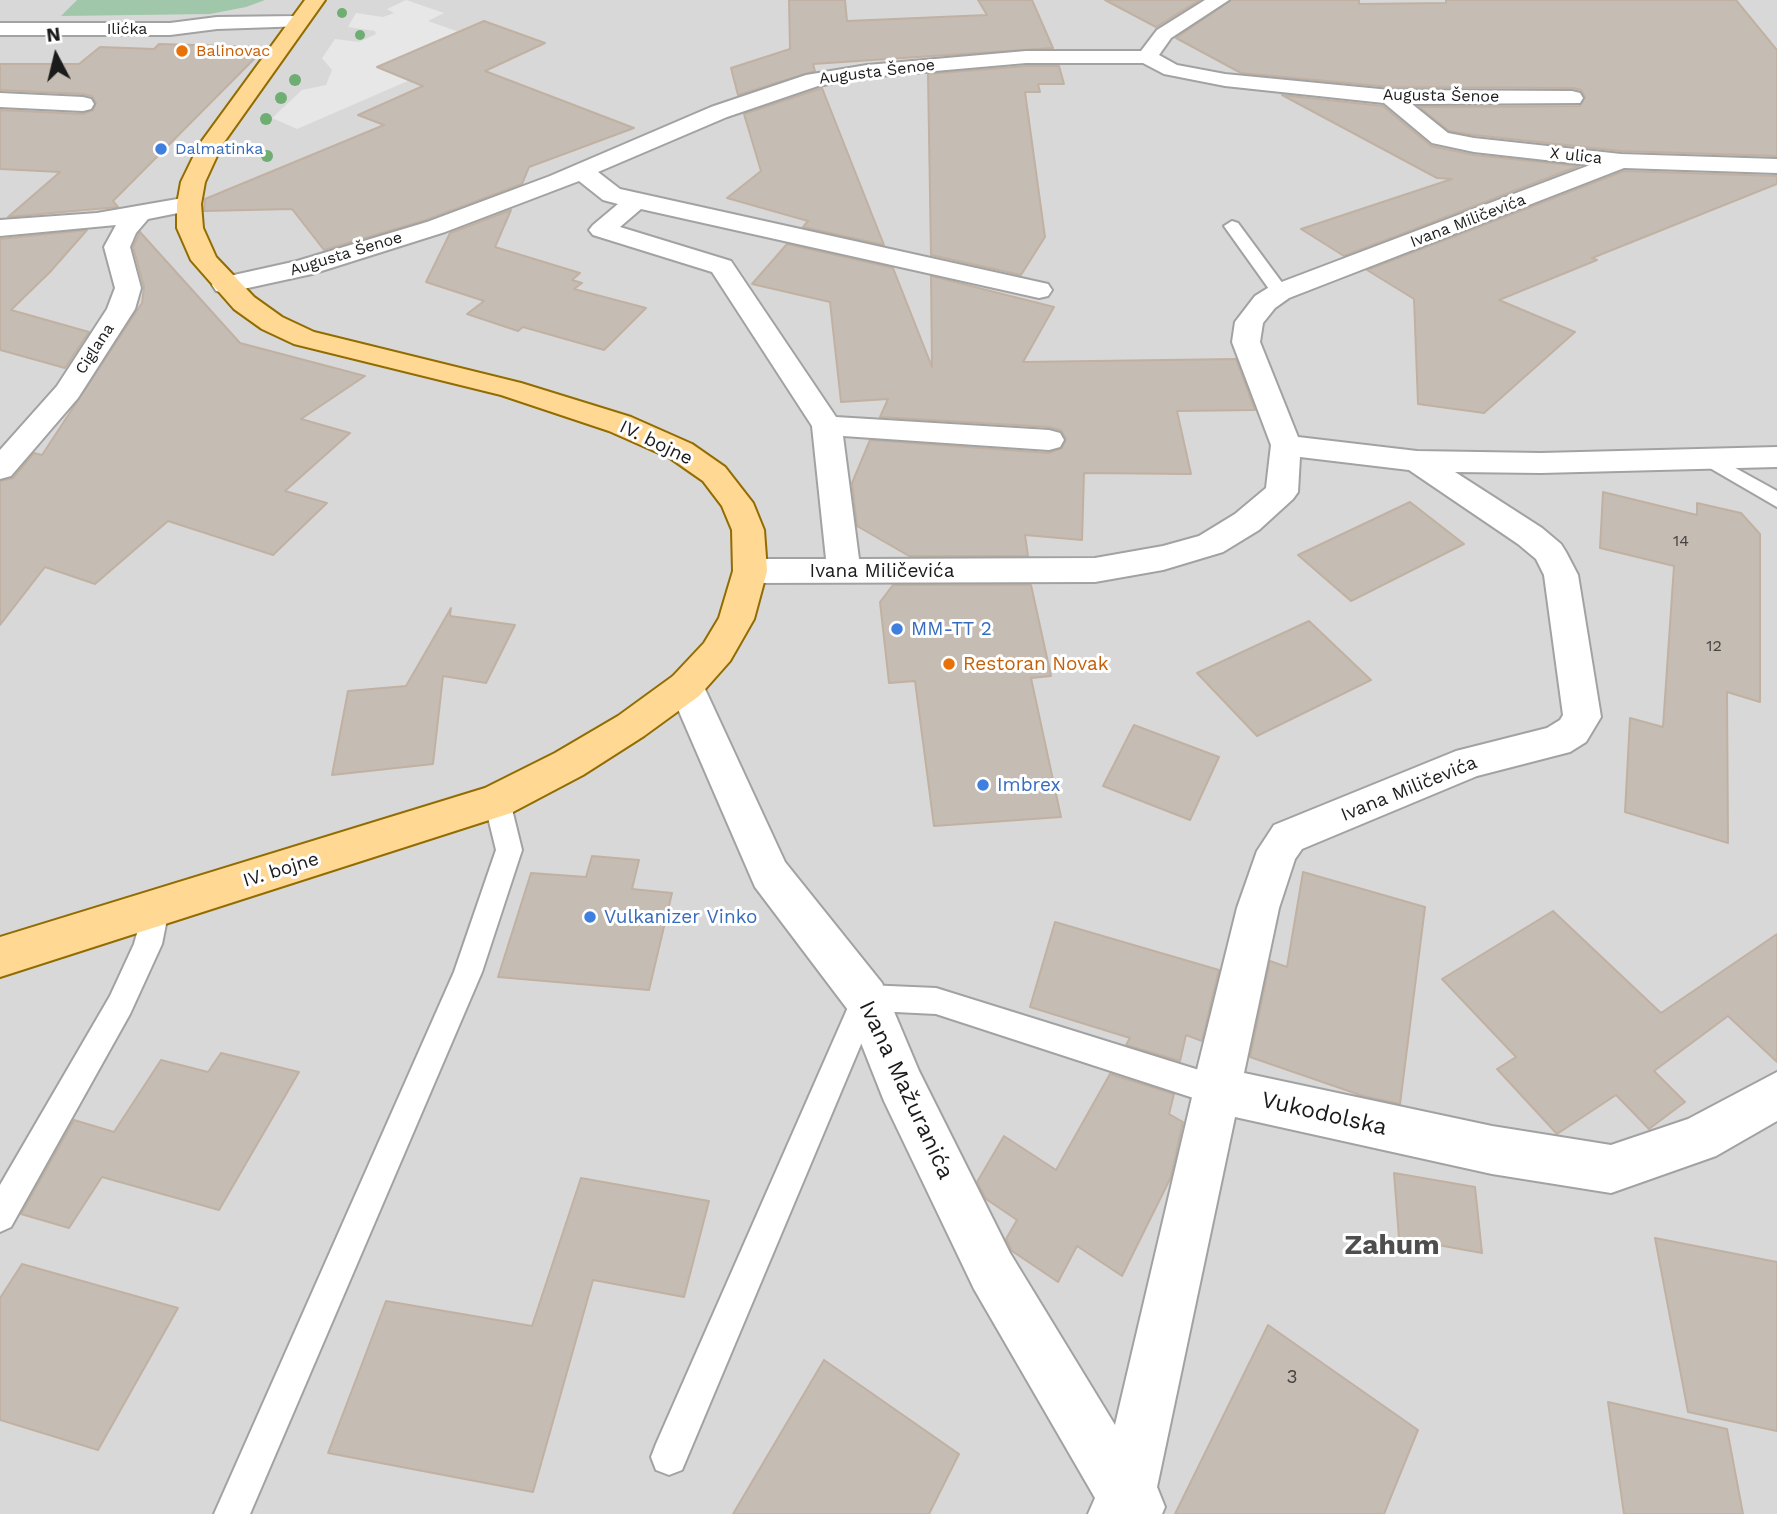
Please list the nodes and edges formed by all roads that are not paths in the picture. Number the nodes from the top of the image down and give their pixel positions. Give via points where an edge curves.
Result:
1 (315, 0) edge
2 (1219, 0) edge
3 (0, 29) edge
4 (293, 30) junction
5 (1147, 57) junction
6 (1390, 97) junction
7 (1572, 98) dead end
8 (0, 100) edge
9 (83, 104) dead end
10 (1621, 161) junction
11 (1777, 166) edge
12 (581, 171) junction
13 (636, 200) junction
14 (190, 204) junction
15 (139, 214) junction
16 (1232, 226) dead end
17 (0, 228) edge
18 (225, 285) junction
19 (1039, 290) dead end
20 (1280, 292) junction
21 (827, 426) junction
22 (1049, 440) dead end
23 (1286, 445) junction
24 (1777, 457) edge
25 (1710, 460) junction
26 (1417, 461) junction
27 (0, 469) edge
28 (1777, 500) edge
29 (844, 570) junction
30 (750, 571) junction
31 (686, 687) junction
32 (497, 801) junction
33 (156, 909) junction
34 (0, 957) edge
35 (866, 998) junction
36 (1215, 1090) junction
37 (1777, 1095) edge
38 (0, 1216) edge
39 (669, 1457) dead end
40 (1128, 1508) edge
41 (232, 1514) edge

1 - 4 main road, IV. bojne
2 - 5 street via 1164,34
3 - 4 street, Ilićka
4 - 14 main road, IV. bojne via 211,145 193,182
5 - 6 street, Augusta Šenoe via 1171,70 1225,80
5 - 12 street, Augusta Šenoe via 1026,57 814,80 719,112
6 - 7 street, Augusta Šenoe
6 - 10 street, X ulica via 1440,138
8 - 9 street
10 - 11 street, X ulica
10 - 20 street, Ivana Miličevića
12 - 13 street via 612,195
12 - 18 street, Augusta Šenoe via 436,227 303,268
13 - 19 street
13 - 21 street via 602,230 722,267
14 - 15 street
14 - 18 main road, IV. bojne via 190,228 204,260
15 - 17 street
15 - 27 street, Ciglana via 117,247 128,288 121,309 68,392
16 - 20 lane
18 - 30 main road, IV. bojne via 272,323 304,338 511,390 620,424 681,452 714,474 737,503 748,530
20 - 23 street, Ivana Miličevića via 1265,302 1250,322 1246,342
21 - 22 street
21 - 29 street
23 - 26 street, Ivana Miličevića
23 - 29 street, Ivana Miličevića via 1282,492 1247,522 1211,544 1163,558 1095,570
24 - 25 street, Ivana Miličevića
25 - 26 street, Ivana Miličevića
25 - 28 lane
26 - 36 street, Ivana Miličevića via 1549,552 1561,575 1582,717 1573,731 1558,741 1470,762 1288,837 1277,851 1258,908
29 - 30 street, Ivana Miličevića
30 - 31 main road, IV. bojne via 736,619 717,652
31 - 32 main road, IV. bojne via 579,758
31 - 35 street, Ivana Mažuranića via 770,874
32 - 33 main road, IV. bojne
32 - 41 lane via 509,850 468,972
33 - 34 main road, IV. bojne
33 - 38 lane via 148,944 120,1005
35 - 36 lane, Vukodolska via 936,1001
35 - 39 lane
35 - 40 street, Ivana Mažuranića via 901,1085 992,1271
36 - 37 street, Vukodolska via 1492,1150 1611,1169 1699,1139
36 - 40 street

